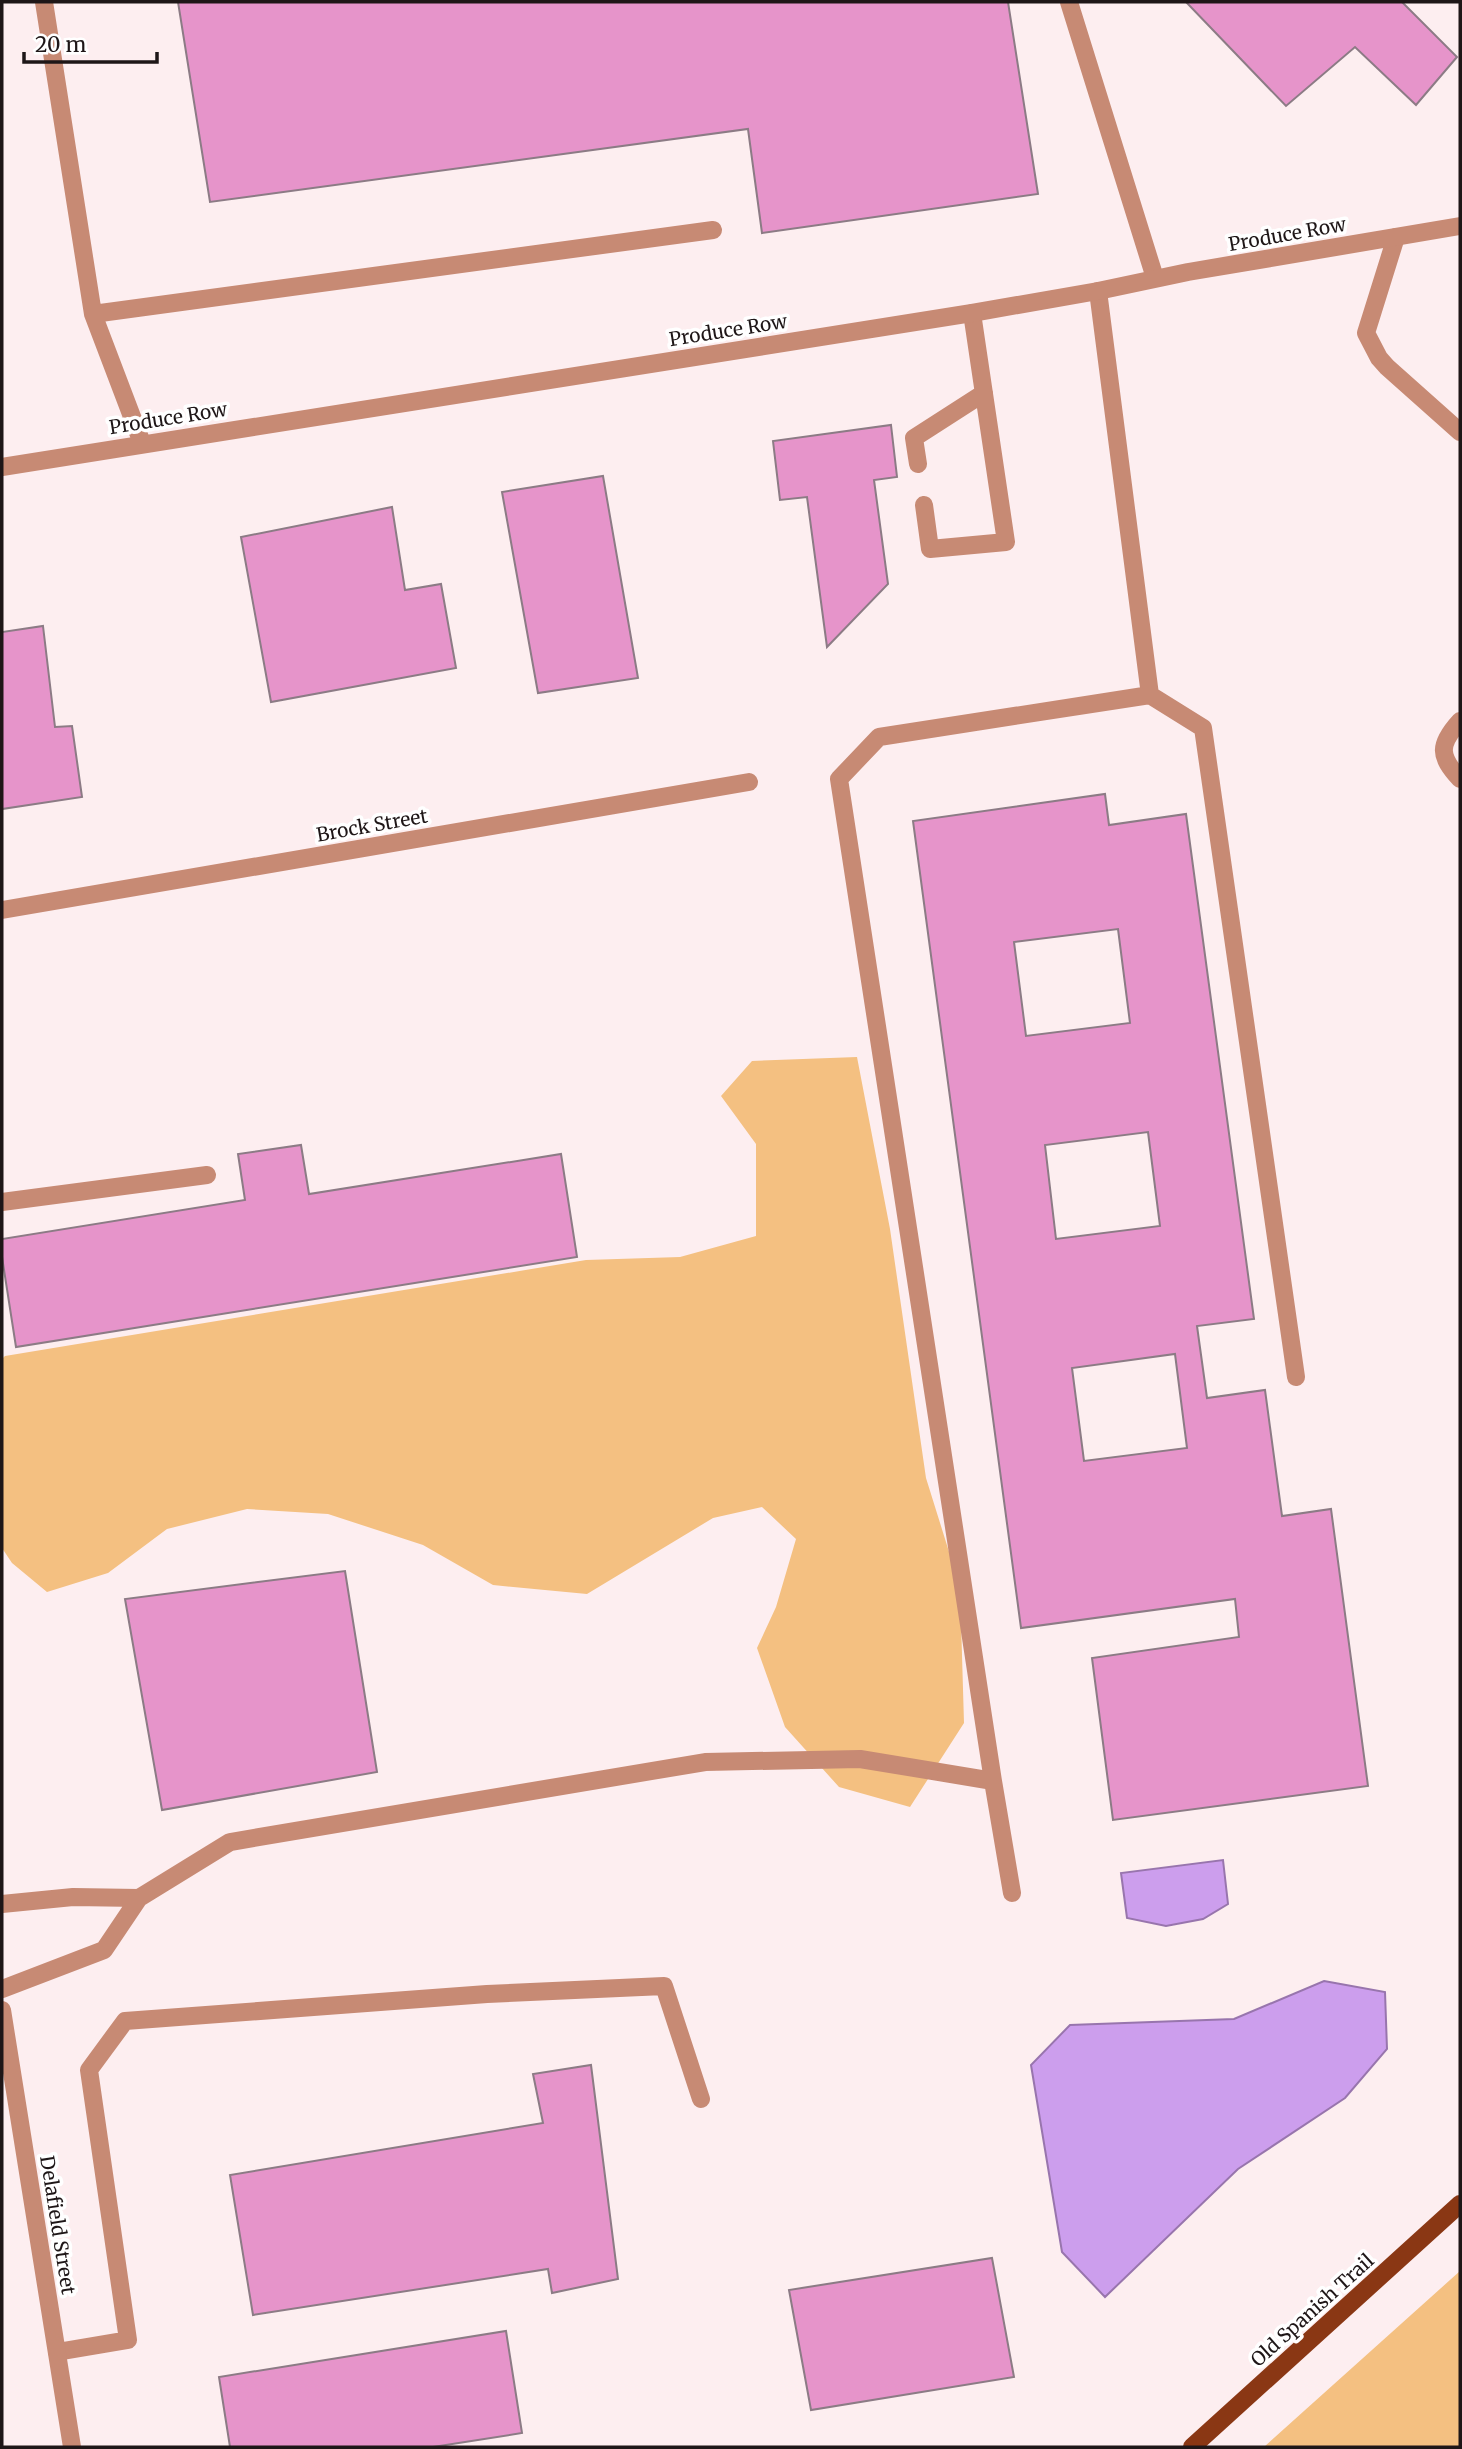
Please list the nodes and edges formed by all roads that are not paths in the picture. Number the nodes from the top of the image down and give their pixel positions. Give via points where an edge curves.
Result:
1 (44, 2) edge
2 (1069, 2) edge
3 (1460, 226) edge
4 (713, 230) dead end
5 (1396, 237) junction
6 (1155, 278) junction
7 (1098, 291) junction
8 (972, 313) junction
9 (93, 314) junction
10 (984, 393) junction
11 (1460, 432) edge
12 (142, 443) junction
13 (918, 464) dead end
14 (2, 466) edge
15 (924, 505) dead end
16 (1150, 695) junction
17 (1460, 721) edge
18 (1460, 779) edge
19 (749, 782) dead end
20 (2, 910) edge
21 (207, 1175) dead end
22 (2, 1202) edge
23 (1296, 1377) dead end
24 (993, 1782) junction
25 (1012, 1893) dead end
26 (139, 1898) junction
27 (2, 1904) edge
28 (2, 1989) edge
29 (2, 2010) edge
30 (701, 2099) dead end
31 (1460, 2204) edge
32 (57, 2352) junction
33 (72, 2447) edge
34 (1192, 2447) edge

1 - 9 street
2 - 6 street
3 - 5 street, Produce Row
4 - 9 street
5 - 6 street, Produce Row
5 - 11 street via 1366,333 1387,367
6 - 7 street, Produce Row
7 - 8 street, Produce Row
7 - 16 street
8 - 10 street
8 - 12 street, Produce Row
9 - 12 street
10 - 13 street via 914,438
10 - 15 street via 1006,542 930,549
12 - 14 street, Produce Row
16 - 23 street via 1203,728
16 - 24 street via 879,737 839,779
17 - 18 street via 1444,747 1445,762
19 - 20 street, Brock Street
21 - 22 street
24 - 25 street
24 - 26 street via 860,1759 705,1762 230,1842
26 - 27 street via 73,1897
26 - 28 street via 104,1950
29 - 32 street, Delafield Street
30 - 32 street via 664,1986 486,1994 125,2021 89,2070 128,2340
31 - 34 main road, Old Spanish Trail
32 - 33 street, Delafield Street

